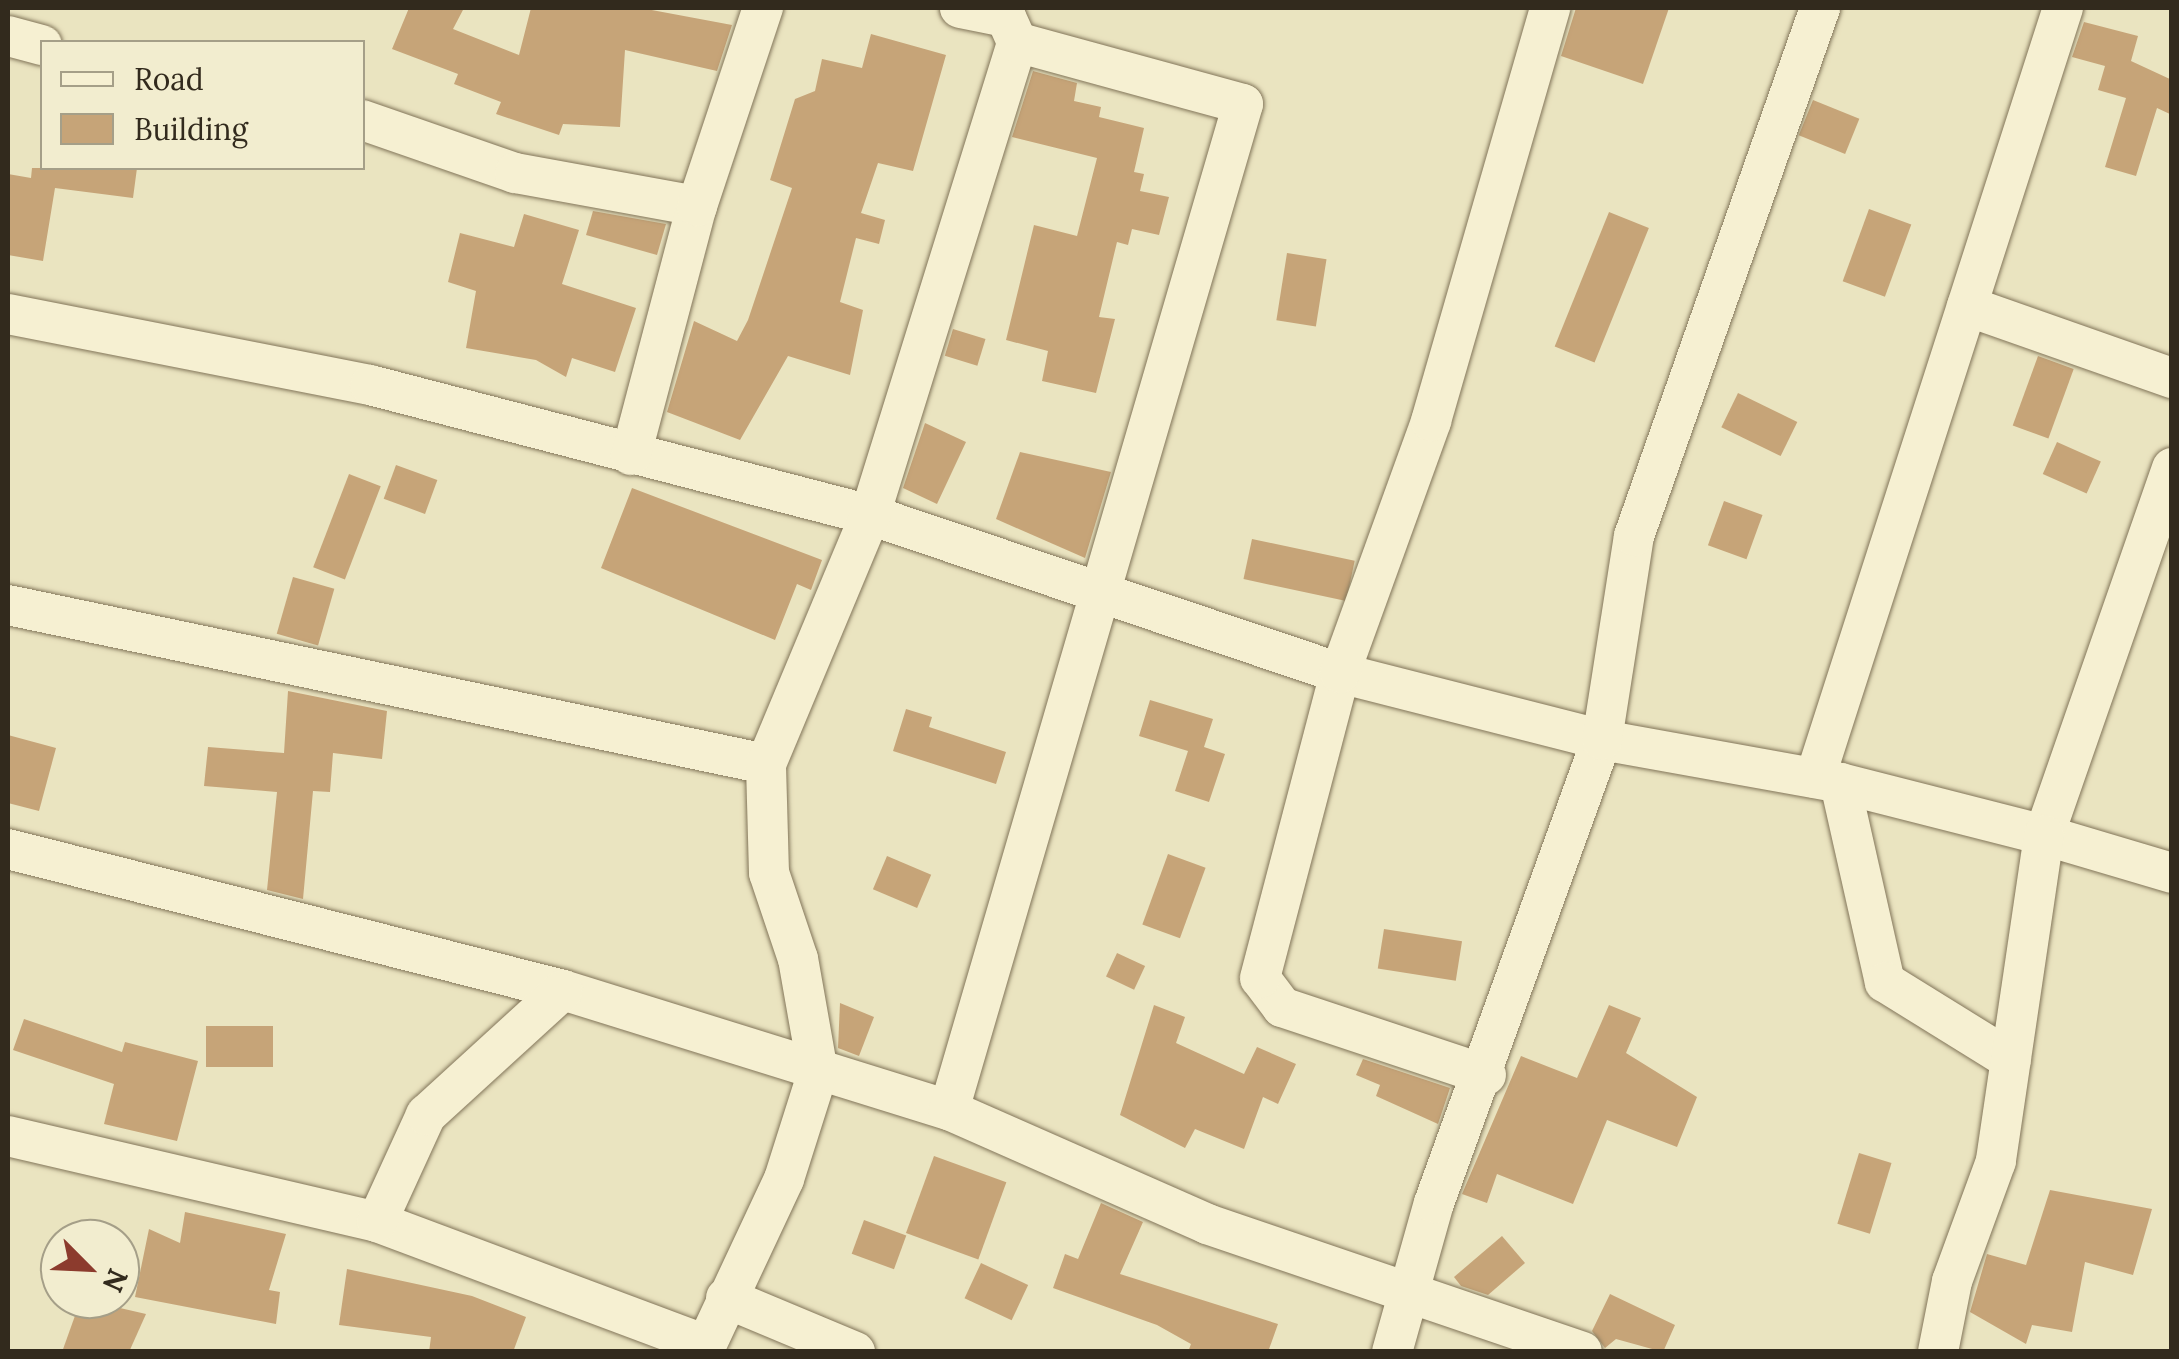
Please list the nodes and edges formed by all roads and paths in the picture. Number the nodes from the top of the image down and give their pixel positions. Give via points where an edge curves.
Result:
1 (763, 8) edge
2 (960, 8) edge
3 (1550, 8) edge
4 (1820, 8) edge
5 (2063, 8) edge
6 (8, 36) edge
7 (1018, 42) junction
8 (40, 44) edge
9 (365, 121) edge
10 (697, 206) junction
11 (1967, 306) junction
12 (8, 314) edge
13 (2172, 378) edge
14 (631, 455) junction
15 (2172, 468) edge
16 (870, 515) junction
17 (1103, 595) junction
18 (8, 604) edge
19 (1340, 673) junction
20 (1602, 740) junction
21 (766, 764) junction
22 (1828, 780) junction
23 (2044, 835) junction
24 (8, 849) edge
25 (2172, 874) edge
26 (562, 990) junction
27 (2011, 1060) junction
28 (818, 1072) junction
29 (1486, 1076) junction
30 (949, 1110) junction
31 (8, 1136) edge
32 (377, 1222) junction
33 (1412, 1294) junction
34 (726, 1298) junction
35 (704, 1348) edge
36 (855, 1352) edge
37 (1392, 1352) edge
38 (1582, 1352) edge
39 (1938, 1352) edge

1 - 10 street
2 - 7 street via 1006,17
3 - 19 street via 1431,421
4 - 20 street via 1634,536
5 - 11 street
6 - 8 street
7 - 16 street
7 - 17 street via 1243,104
9 - 10 street via 515,173
10 - 14 street
11 - 13 street
11 - 22 street
12 - 14 street via 370,385
14 - 16 street
15 - 23 street
16 - 17 street
16 - 21 street
17 - 19 street
17 - 30 street
18 - 21 street
19 - 20 street
19 - 29 street via 1260,978 1282,1008
20 - 22 street
20 - 29 street
21 - 28 street via 769,873 798,960
22 - 23 street
22 - 27 street via 1885,982
23 - 25 street
23 - 27 street
24 - 26 street
26 - 28 street
26 - 32 street via 426,1115
27 - 39 street via 1996,1161 1952,1281
28 - 30 street
28 - 34 street via 784,1179
29 - 33 street via 1434,1202
30 - 33 street via 1207,1224
31 - 32 street
32 - 35 street
33 - 37 street
33 - 38 street
34 - 35 street
34 - 36 street

